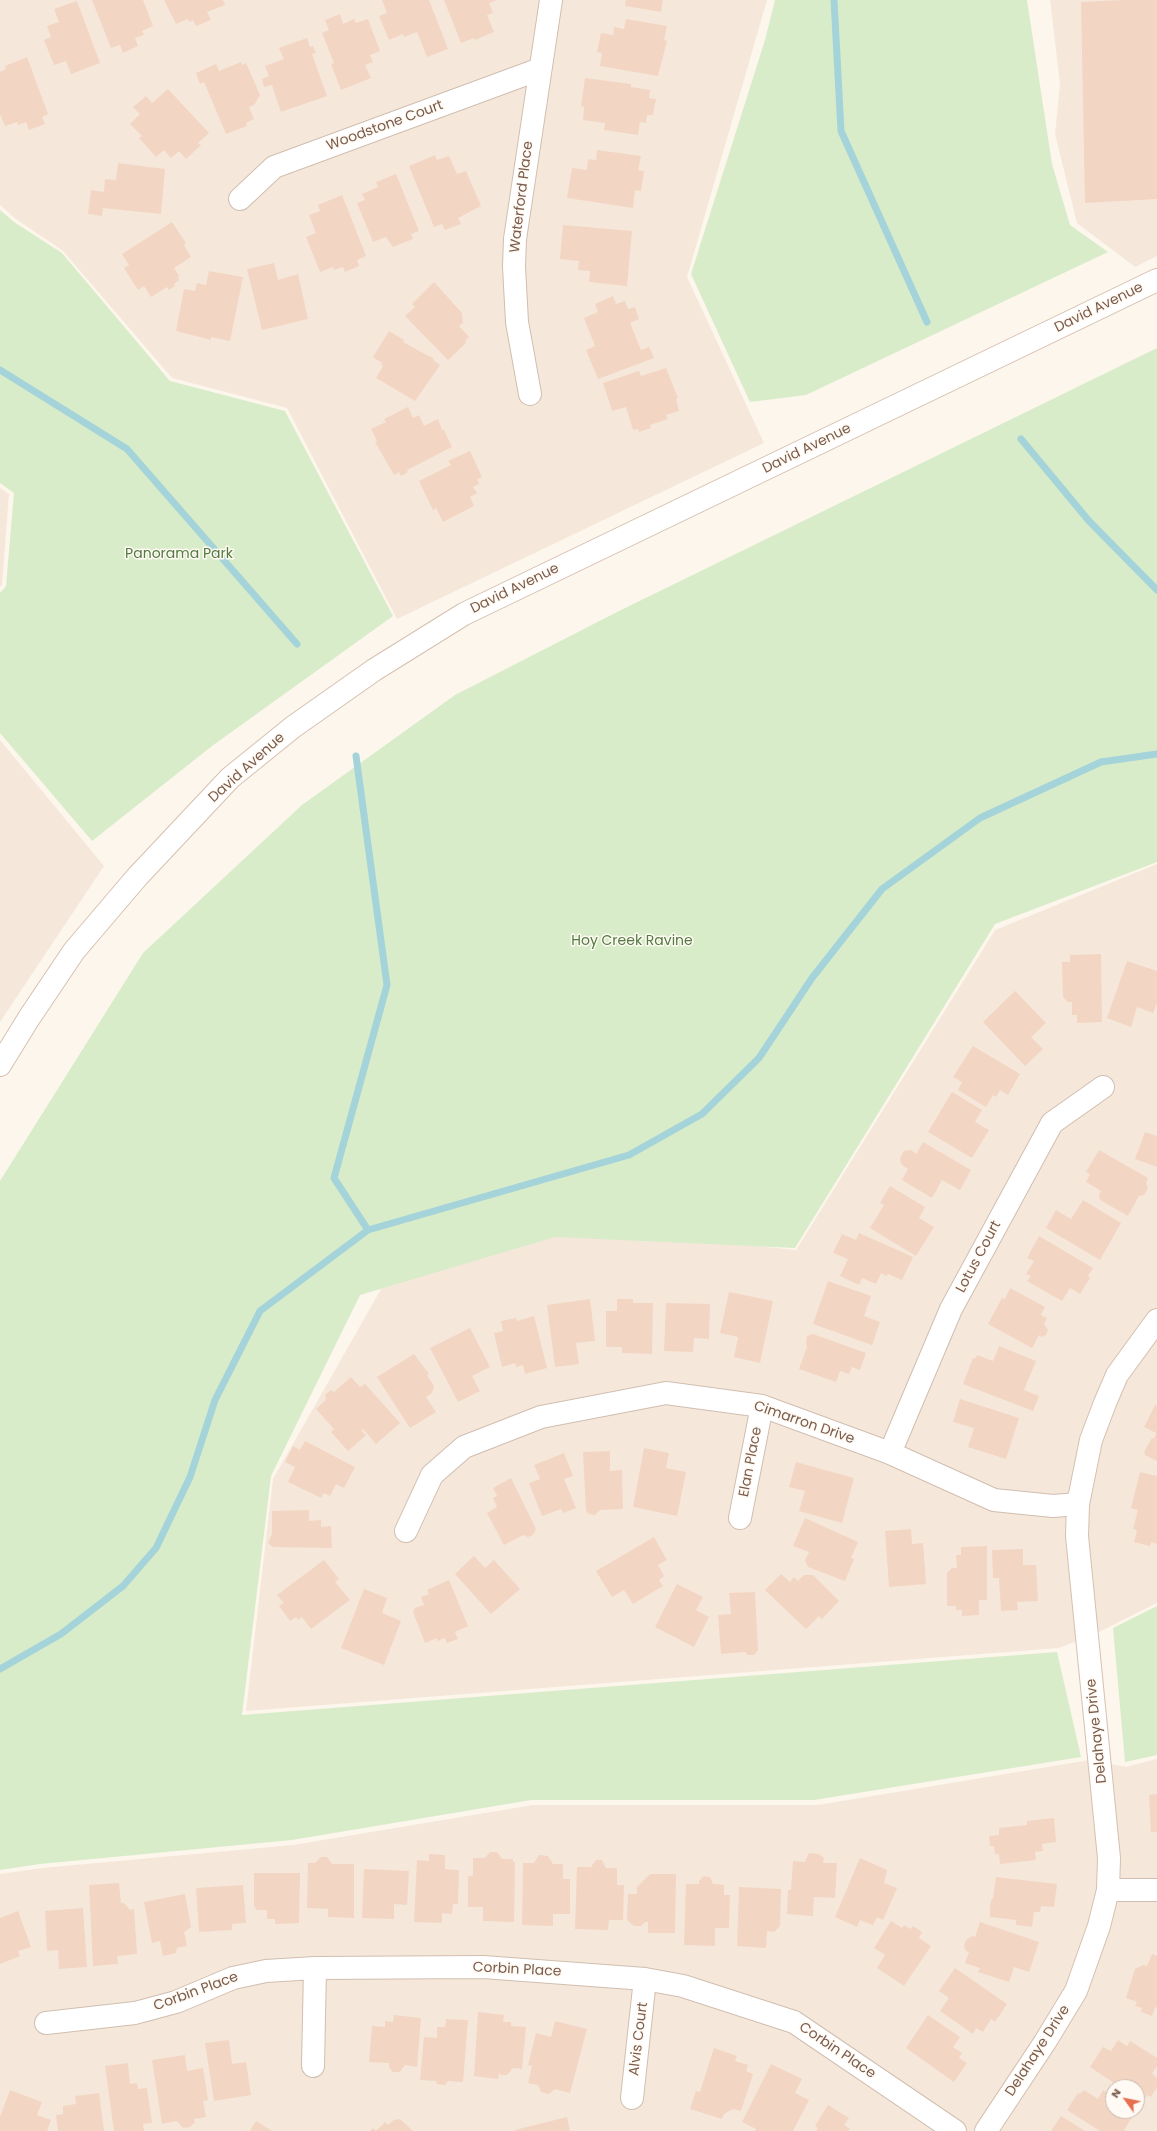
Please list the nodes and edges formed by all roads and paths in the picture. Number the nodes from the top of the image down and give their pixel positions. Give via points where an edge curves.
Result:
1 (551, 0) edge
2 (540, 69) junction
3 (240, 199) dead end
4 (1157, 280) edge
5 (530, 394) dead end
6 (0, 1065) edge
7 (1103, 1087) dead end
8 (1157, 1320) edge
9 (762, 1406) junction
10 (890, 1453) junction
11 (1078, 1504) junction
12 (740, 1518) dead end
13 (406, 1531) dead end
14 (1108, 1890) junction
15 (1157, 1890) edge
16 (315, 1968) junction
17 (645, 1979) junction
18 (46, 2023) dead end
19 (313, 2066) dead end
20 (632, 2098) dead end
21 (955, 2131) edge
22 (986, 2131) edge

1 - 2 street, Waterford Place
2 - 3 street, Woodstone Court via 274,167
2 - 5 street, Waterford Place via 515,239 514,267 517,322
4 - 6 street, David Avenue via 464,614 374,670 293,727 225,784 137,877 74,951
7 - 10 street, Lotus Court via 1052,1123 951,1309
8 - 11 street, Delahaye Drive via 1117,1375 1091,1440
9 - 10 street, Cimarron Drive
9 - 12 street, Elan Place
9 - 13 street, Cimarron Drive via 666,1393 541,1417 464,1447 432,1475
10 - 11 street, Cimarron Drive via 994,1500 1053,1506
11 - 14 street, Delahaye Drive via 1077,1536 1110,1858
14 - 15 street
14 - 22 street, Delahaye Drive via 1099,1926 1076,1991
16 - 17 street, Corbin Place via 483,1967
16 - 18 street, Corbin Place via 251,1973 176,2002 135,2013
16 - 19 street
17 - 20 street, Alvis Court
17 - 21 street, Corbin Place via 683,1986 794,2022

